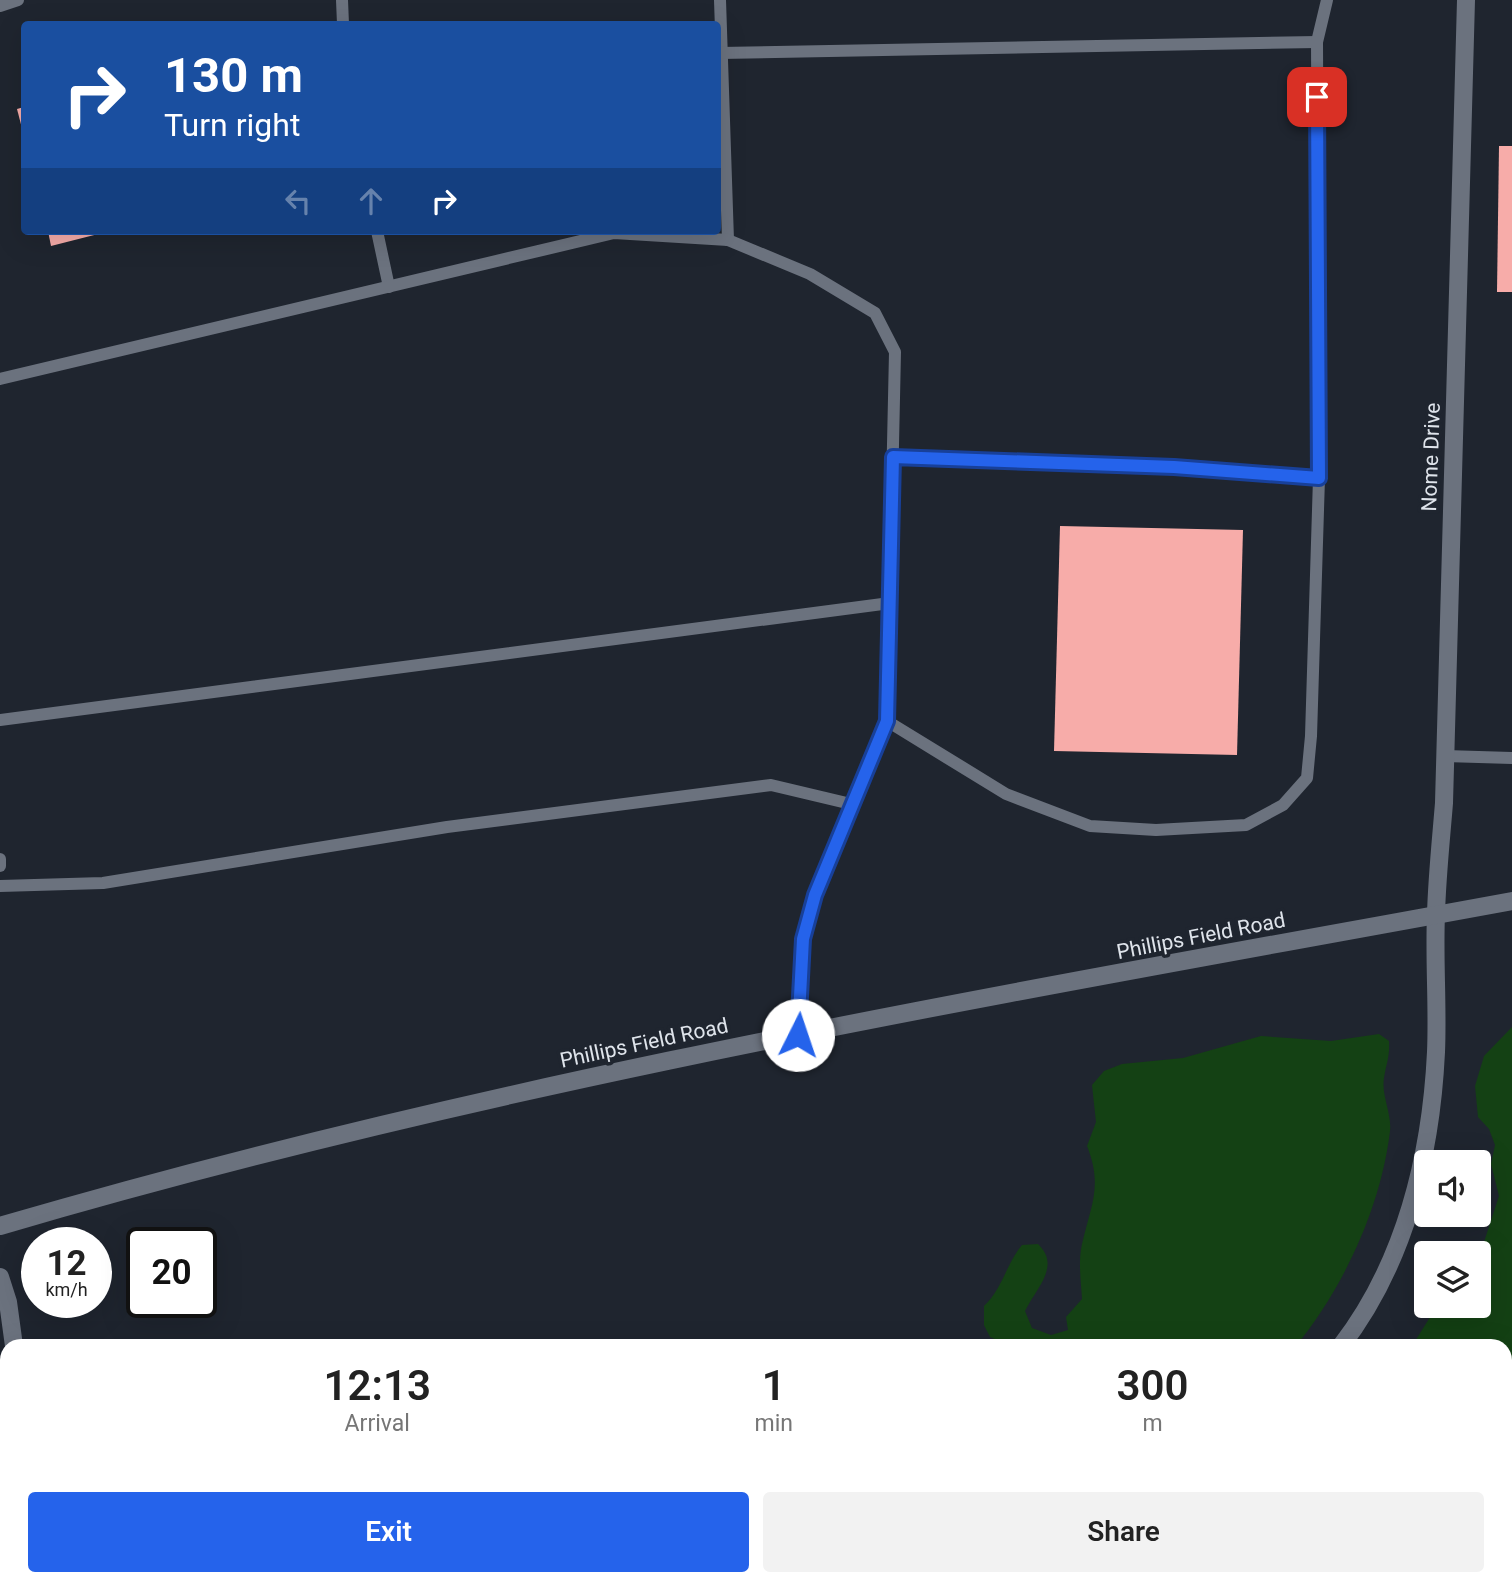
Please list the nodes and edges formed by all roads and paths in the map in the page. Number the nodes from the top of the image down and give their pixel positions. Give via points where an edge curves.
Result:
1 (19, 0) edge
2 (342, 0) edge
3 (720, 0) edge
4 (1328, 0) edge
5 (1466, 0) edge
6 (0, 6) edge
7 (344, 21) edge
8 (720, 21) edge
9 (1317, 42) junction
10 (721, 53) edge
11 (721, 76) edge
12 (378, 235) edge
13 (606, 235) edge
14 (647, 235) edge
15 (728, 240) junction
16 (390, 287) junction
17 (0, 379) edge
18 (893, 457) junction
19 (1319, 478) junction
20 (890, 603) junction
21 (0, 720) edge
22 (887, 721) junction
23 (1445, 756) junction
24 (1512, 758) edge
25 (851, 804) junction
26 (0, 859) edge
27 (0, 866) edge
28 (0, 886) edge
29 (1512, 901) edge
30 (1436, 915) junction
31 (798, 1035) junction
32 (0, 1226) edge
33 (0, 1278) edge
34 (13, 1339) edge
35 (1345, 1339) edge

1 - 6 lane
2 - 7 lane
3 - 8 lane
4 - 9 lane
5 - 23 street, Nome Drive
9 - 10 lane
9 - 19 lane
11 - 15 lane
12 - 16 lane
13 - 16 lane
14 - 15 lane
15 - 18 lane via 810,274 875,313 895,352
16 - 17 lane
18 - 19 lane via 1174,467
18 - 20 lane
19 - 22 lane via 1307,778 1283,805 1246,825 1156,830 1090,826 1006,794
20 - 21 lane
20 - 22 lane
22 - 25 lane
23 - 24 lane
23 - 30 street, Nome Drive
25 - 28 lane via 771,785 447,827 103,883
25 - 31 lane via 803,939
26 - 27 lane
29 - 30 street, Phillips Field Road
30 - 31 street, Phillips Field Road
30 - 35 street, Nome Drive via 1436,1051 1426,1147 1415,1194 1381,1282
31 - 32 street, Phillips Field Road via 378,1124
33 - 34 street

